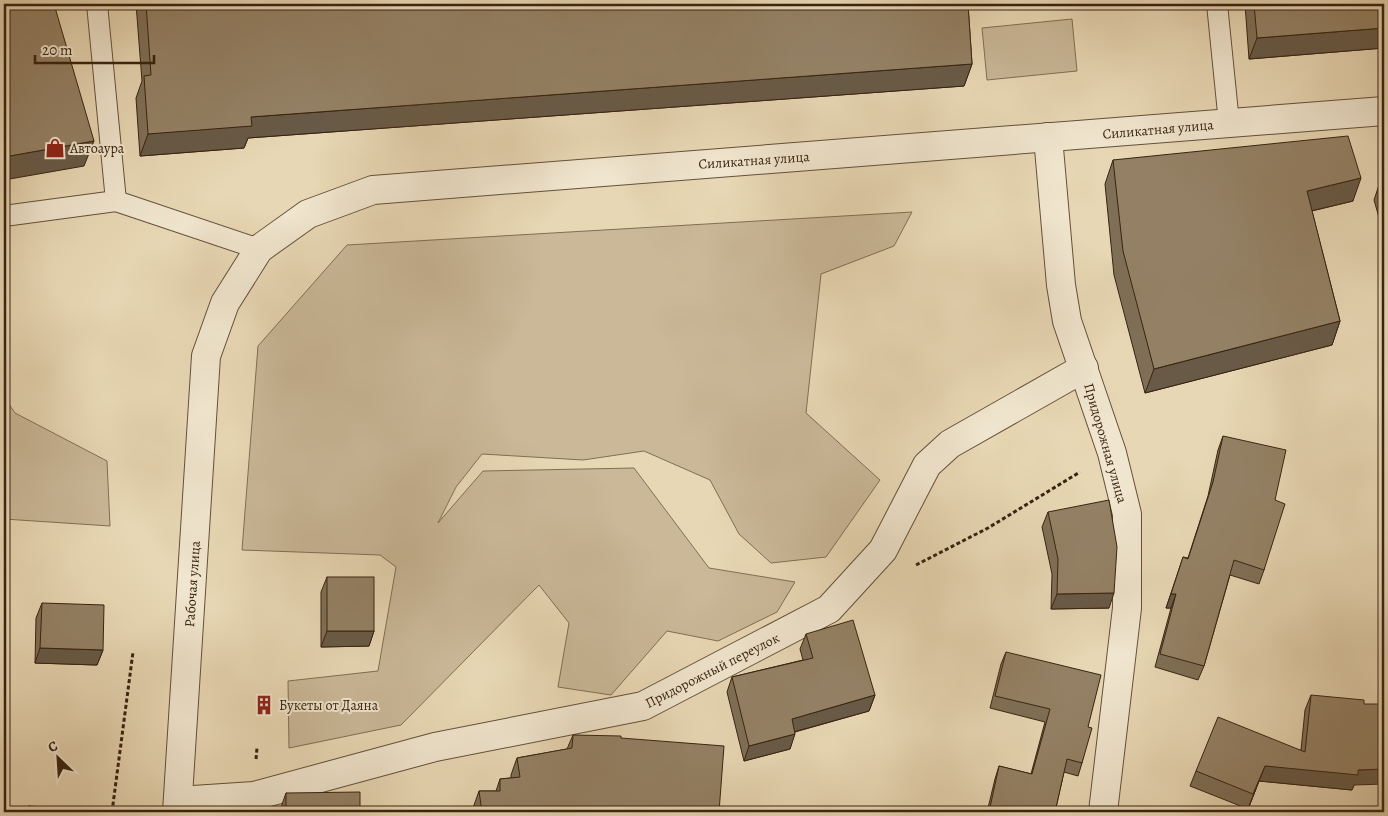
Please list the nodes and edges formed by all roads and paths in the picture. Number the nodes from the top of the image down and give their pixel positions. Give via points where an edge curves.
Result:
1 (97, 4) edge
2 (1218, 4) edge
3 (1384, 111) edge
4 (1229, 123) junction
5 (1048, 137) junction
6 (116, 201) junction
7 (4, 216) edge
8 (259, 249) junction
9 (206, 356) joint
10 (1084, 368) junction
11 (1112, 453) junction
12 (909, 569) dead end
13 (133, 652) dead end
14 (178, 807) edge
15 (112, 812) edge
16 (1103, 812) edge

1 - 6 lane
2 - 4 lane
3 - 4 street, Силикатная улица
4 - 5 street, Силикатная улица
5 - 8 street, Силикатная улица via 372,190 308,214
5 - 10 street, Придорожная улица via 1061,285 1067,321
6 - 7 lane
6 - 8 lane
8 - 9 street, Силикатная улица via 225,303
9 - 14 street, Рабочая улица
10 - 11 street, Придорожная улица
10 - 14 street, Придорожный переулок via 950,444 927,465 883,550 829,610 643,706 435,747 254,796
11 - 12 path via 988,528
11 - 16 street, Придорожная улица via 1127,514 1127,608
13 - 15 path

